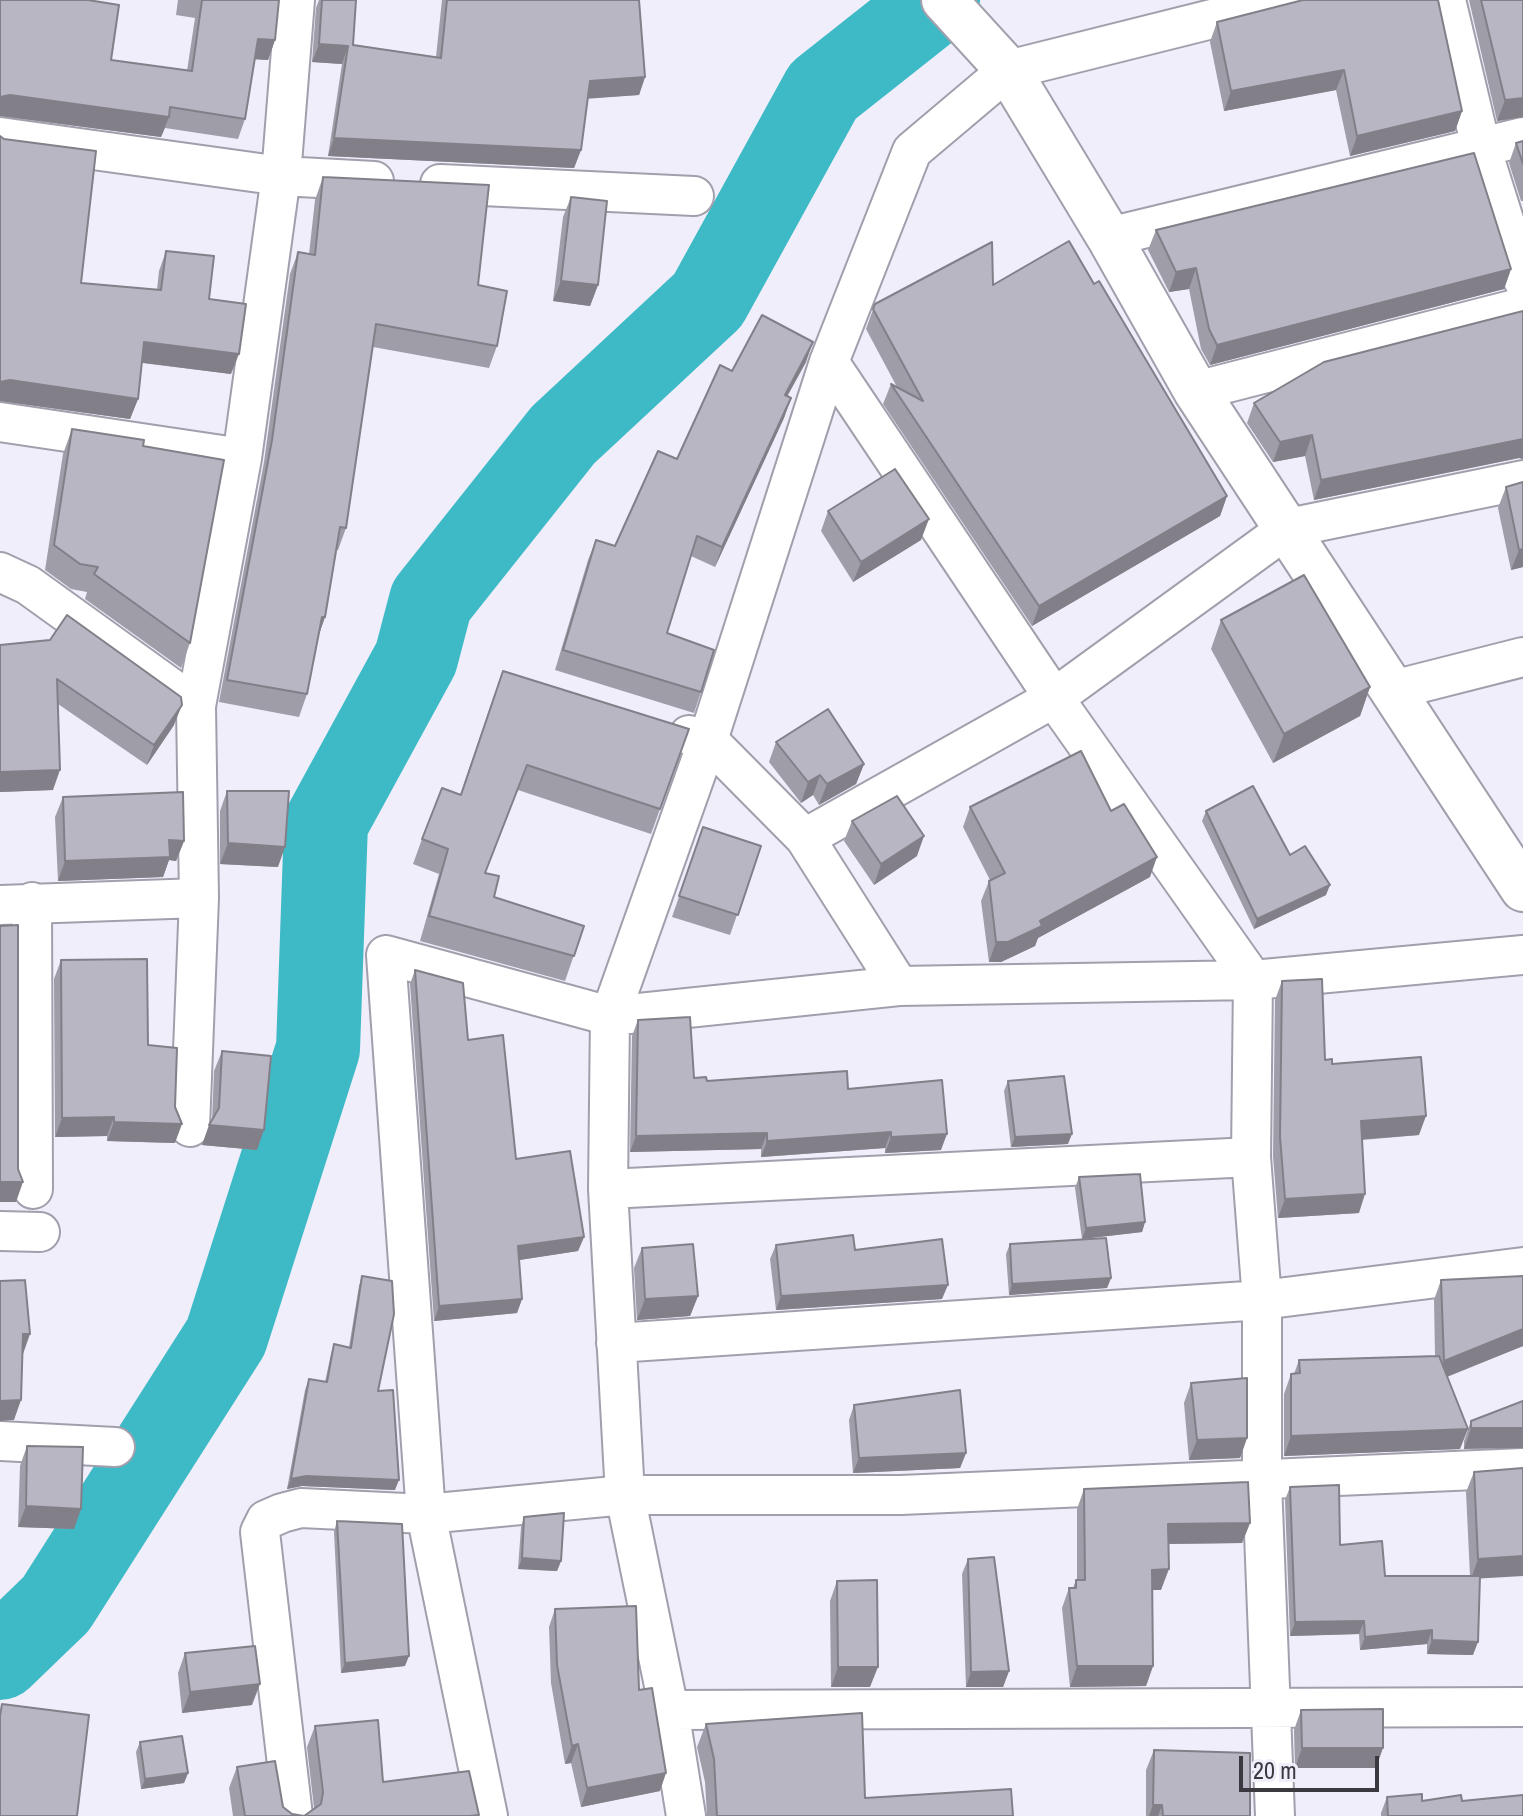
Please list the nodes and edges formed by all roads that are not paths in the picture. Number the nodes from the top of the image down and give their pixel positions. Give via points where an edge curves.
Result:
1 (295, 0) edge
2 (944, 0) edge
3 (1288, 0) edge
4 (1446, 0) edge
5 (1008, 70) junction
6 (0, 137) edge
7 (1523, 137) edge
8 (1481, 147) junction
9 (281, 176) junction
10 (694, 196) dead end
11 (1109, 237) junction
12 (1523, 280) edge
13 (1523, 307) edge
14 (829, 362) junction
15 (1196, 391) junction
16 (0, 422) edge
17 (242, 458) junction
18 (1523, 480) edge
19 (1288, 528) junction
20 (0, 572) edge
21 (1523, 657) edge
22 (1393, 690) junction
23 (1054, 698) junction
24 (196, 706) junction
25 (650, 723) edge
26 (708, 740) junction
27 (805, 838) junction
28 (1508, 842) edge
29 (1523, 889) edge
30 (199, 898) junction
31 (16, 904) edge
32 (1523, 955) edge
33 (1253, 980) junction
34 (899, 986) junction
35 (610, 1016) junction
36 (190, 1127) dead end
37 (1251, 1157) junction
38 (33, 1189) dead end
39 (608, 1189) junction
40 (0, 1231) edge
41 (40, 1232) dead end
42 (1523, 1267) edge
43 (1262, 1300) junction
44 (616, 1343) junction
45 (0, 1441) edge
46 (115, 1447) dead end
47 (1523, 1468) edge
48 (1262, 1482) junction
49 (625, 1495) junction
50 (426, 1514) junction
51 (1272, 1706) junction
52 (1523, 1707) edge
53 (669, 1710) junction
54 (293, 1816) edge
55 (488, 1816) edge
56 (686, 1816) edge
57 (1275, 1816) edge

1 - 9 street
2 - 5 street
3 - 5 street
4 - 8 street
5 - 11 street
5 - 14 street via 912,151
6 - 9 street
7 - 8 street
8 - 11 street
8 - 12 street
9 - 10 street
9 - 17 street
11 - 15 street
13 - 15 street
14 - 23 street
14 - 26 street
15 - 19 street
16 - 17 street
17 - 24 street
18 - 19 street
19 - 22 street
19 - 23 street
20 - 24 street via 28,585
21 - 22 street
22 - 28 street
23 - 27 street
23 - 33 street
24 - 30 street
25 - 26 street
26 - 27 street
26 - 35 street
27 - 34 street
28 - 29 street
30 - 31 street
30 - 36 street
31 - 38 street
32 - 33 street
33 - 34 street
33 - 37 street
34 - 35 street
35 - 39 street
35 - 50 street via 386,955
37 - 39 street
37 - 43 street
39 - 44 street
40 - 41 street
42 - 43 street
43 - 44 street
43 - 48 street
44 - 49 street
45 - 46 street
47 - 48 street
48 - 49 street via 901,1495
48 - 51 street
49 - 50 street
49 - 53 street
50 - 54 street via 301,1508 266,1520 260,1532
50 - 55 street
51 - 52 street
51 - 53 street
51 - 57 street
53 - 56 street

